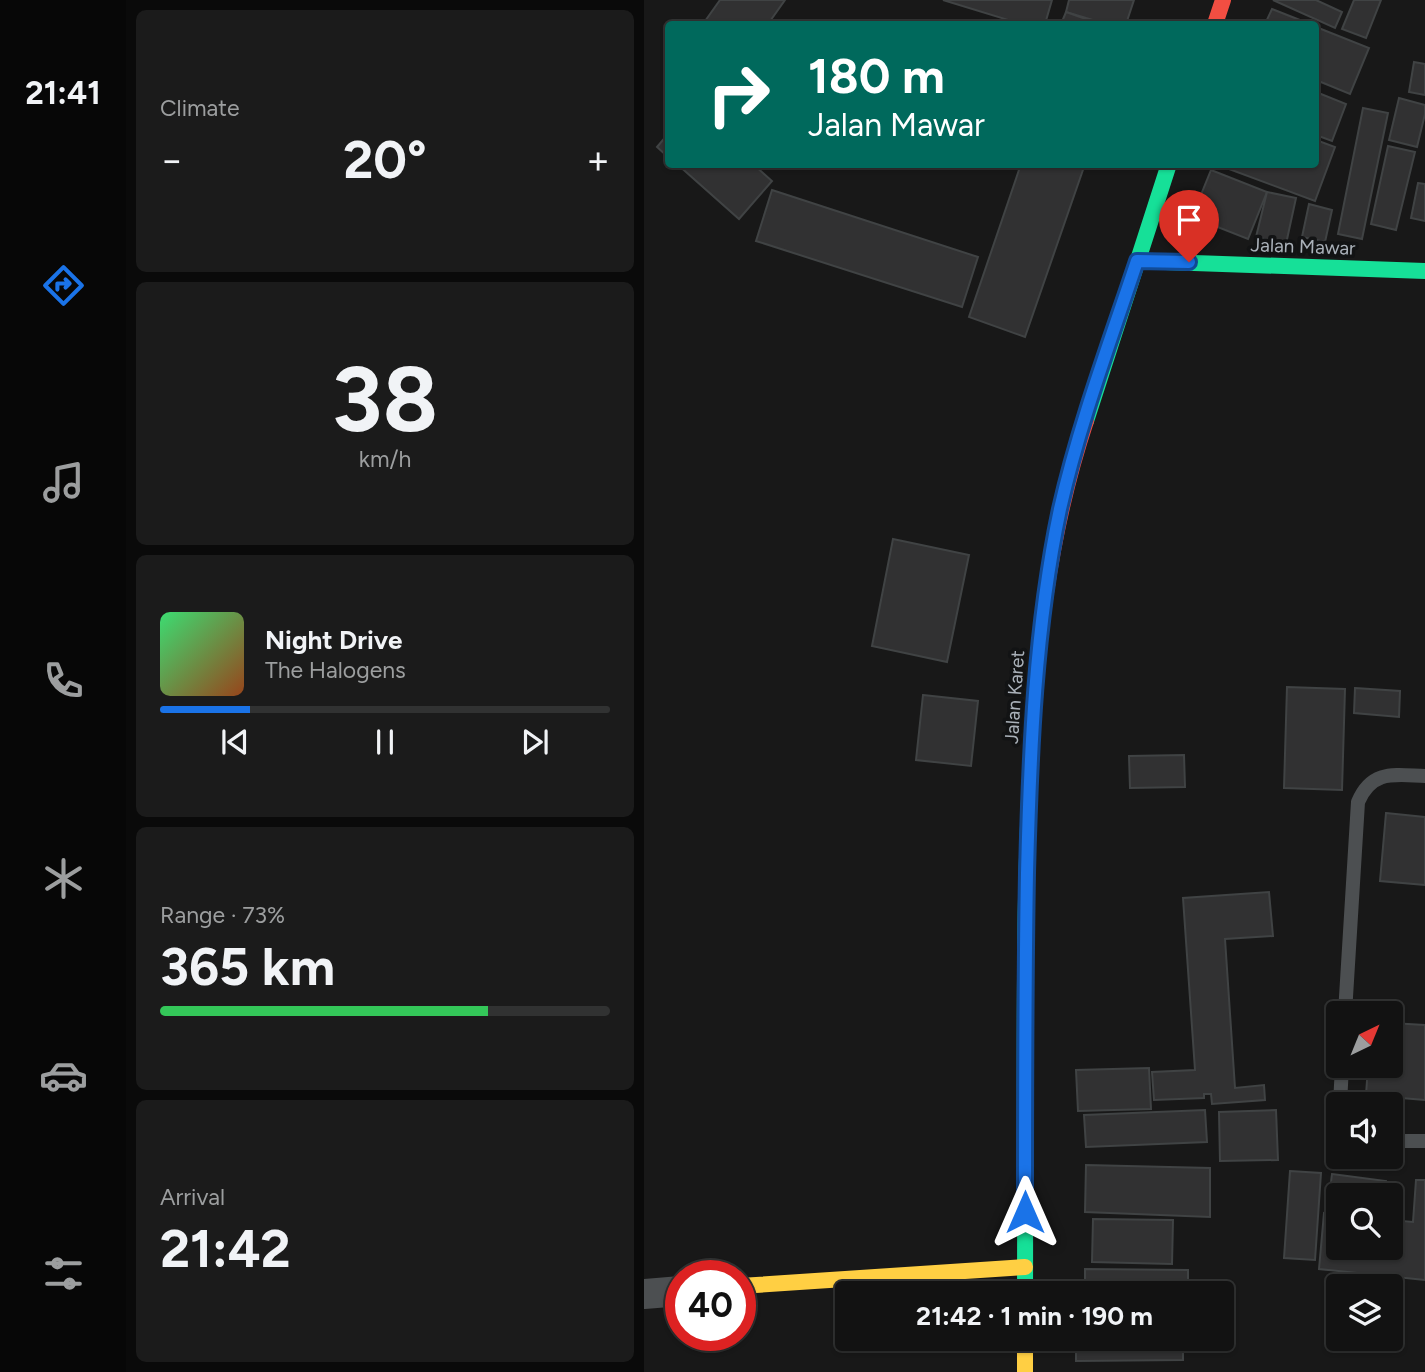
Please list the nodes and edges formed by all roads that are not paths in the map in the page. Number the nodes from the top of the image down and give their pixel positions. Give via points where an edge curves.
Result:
1 (1223, 0) edge
2 (1216, 21) edge
3 (1168, 168) edge
4 (1137, 261) junction
5 (1425, 271) edge
6 (1425, 776) edge
7 (1346, 1001) edge
8 (1403, 1141) edge
9 (1425, 1141) edge
10 (1025, 1268) junction
11 (1025, 1281) edge
12 (756, 1285) edge
13 (665, 1292) edge
14 (644, 1294) edge
15 (1025, 1351) edge
16 (1025, 1372) edge

1 - 2 street
3 - 4 street, Jalan Karet
4 - 5 street, Jalan Mawar
4 - 10 street, Jalan Karet via 1060,509 1039,639 1030,753
6 - 7 lane via 1383,776 1365,787 1358,802
8 - 9 lane
10 - 11 street, Jalan Karet
10 - 12 street
13 - 14 street
15 - 16 street

